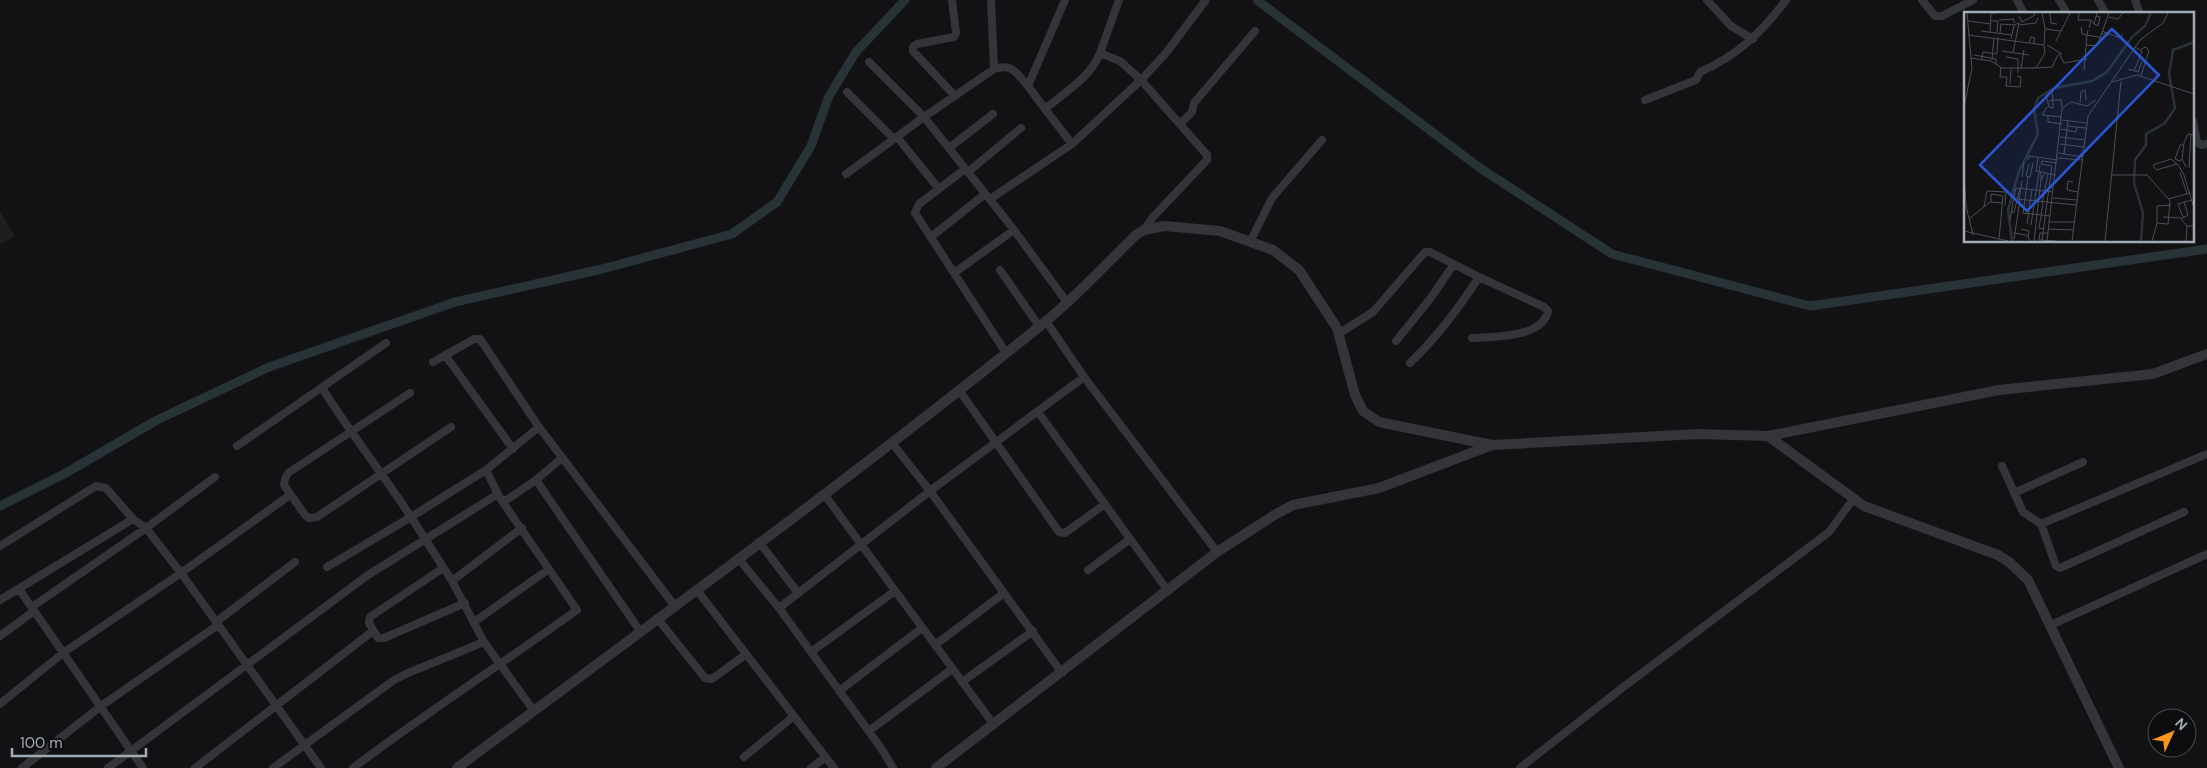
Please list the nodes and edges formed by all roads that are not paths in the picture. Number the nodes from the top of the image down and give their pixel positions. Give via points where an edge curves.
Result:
1 (952, 0) edge
2 (991, 0) edge
3 (1065, 0) edge
4 (1119, 0) edge
5 (1707, 0) edge
6 (1786, 0) edge
7 (1922, 0) edge
8 (1972, 0) edge
9 (2017, 0) edge
10 (2059, 0) edge
11 (2098, 0) edge
12 (2135, 0) edge
13 (1205, 1) edge
14 (2065, 10) dead end
15 (2023, 12) edge
16 (2105, 12) edge
17 (2139, 12) edge
18 (1255, 30) dead end
19 (1752, 39) junction
20 (1100, 53) junction
21 (869, 62) dead end
22 (994, 68) junction
23 (1141, 80) junction
24 (1028, 86) junction
25 (847, 92) dead end
26 (955, 96) junction
27 (1645, 100) dead end
28 (1045, 109) junction
29 (992, 114) dead end
30 (924, 117) junction
31 (1180, 124) junction
32 (2194, 126) edge
33 (1021, 128) dead end
34 (895, 138) junction
35 (1322, 140) dead end
36 (1072, 144) junction
37 (2207, 144) edge
38 (949, 148) junction
39 (966, 170) junction
40 (846, 174) dead end
41 (939, 189) junction
42 (987, 196) junction
43 (1014, 230) junction
44 (1144, 230) junction
45 (930, 237) junction
46 (1250, 242) junction
47 (1454, 264) junction
48 (1000, 270) dead end
49 (954, 273) junction
50 (1480, 277) junction
51 (1066, 301) junction
52 (1043, 324) junction
53 (1338, 334) junction
54 (1472, 338) dead end
55 (1396, 341) dead end
56 (386, 343) dead end
57 (1006, 353) junction
58 (2207, 354) edge
59 (445, 355) junction
60 (433, 362) dead end
61 (1410, 363) dead end
62 (1084, 378) junction
63 (322, 388) junction
64 (959, 390) junction
65 (410, 393) dead end
66 (1038, 412) junction
67 (451, 427) dead end
68 (539, 427) junction
69 (351, 432) junction
70 (1768, 436) junction
71 (995, 442) junction
72 (892, 443) junction
73 (1492, 445) junction
74 (236, 446) dead end
75 (512, 449) junction
76 (2207, 454) edge
77 (562, 458) junction
78 (2083, 462) dead end
79 (2002, 466) dead end
80 (486, 470) junction
81 (382, 474) junction
82 (215, 477) dead end
83 (536, 480) junction
84 (930, 491) junction
85 (2014, 493) junction
86 (824, 494) junction
87 (290, 495) junction
88 (500, 498) junction
89 (1854, 498) junction
90 (1105, 504) junction
91 (2184, 512) dead end
92 (411, 516) junction
93 (133, 519) junction
94 (2041, 524) junction
95 (146, 528) junction
96 (522, 528) junction
97 (424, 539) junction
98 (1130, 539) junction
99 (760, 542) junction
100 (862, 545) junction
101 (0, 546) edge
102 (1217, 552) junction
103 (2207, 554) edge
104 (738, 558) junction
105 (295, 562) dead end
106 (327, 567) dead end
107 (443, 568) junction
108 (549, 568) junction
109 (1088, 570) dead end
110 (181, 573) junction
111 (452, 581) junction
112 (19, 589) junction
113 (696, 590) junction
114 (895, 591) junction
115 (1168, 591) junction
116 (798, 593) junction
117 (1004, 593) junction
118 (0, 600) edge
119 (465, 603) junction
120 (674, 605) junction
121 (779, 608) junction
122 (33, 609) junction
123 (657, 618) junction
124 (474, 622) junction
125 (217, 624) junction
126 (2051, 625) junction
127 (922, 628) junction
128 (640, 631) junction
129 (373, 632) junction
130 (1033, 632) junction
131 (0, 636) edge
132 (484, 642) junction
133 (935, 646) junction
134 (811, 652) junction
135 (63, 653) junction
136 (745, 654) junction
137 (500, 665) junction
138 (247, 666) junction
139 (952, 669) junction
140 (1062, 672) junction
141 (962, 682) junction
142 (839, 691) junction
143 (0, 704) edge
144 (276, 705) junction
145 (101, 706) junction
146 (534, 711) junction
147 (794, 716) junction
148 (994, 725) junction
149 (869, 731) junction
150 (304, 745) junction
151 (131, 751) junction
152 (744, 757) dead end
153 (826, 757) junction
154 (22, 768) edge
155 (108, 768) edge
156 (143, 768) edge
157 (195, 768) edge
158 (273, 768) edge
159 (321, 768) edge
160 (353, 768) edge
161 (457, 768) edge
162 (811, 768) edge
163 (834, 768) edge
164 (894, 768) edge
165 (936, 768) edge
166 (1520, 768) edge
167 (2119, 768) edge

1 - 26 street via 954,37 917,44 913,51
2 - 22 street
3 - 24 street
4 - 20 street
5 - 19 street via 1731,26
6 - 19 street
7 - 8 street via 1935,16 1942,16
9 - 15 street
10 - 14 street
11 - 16 street
12 - 17 street
13 - 23 street
18 - 31 street
19 - 27 street via 1723,62 1700,72 1696,80
20 - 23 street via 1120,61
20 - 28 street via 1090,70
21 - 30 street
22 - 24 street via 1005,65 1013,68
22 - 26 street
23 - 31 street
23 - 36 street
24 - 28 street
25 - 34 street
26 - 30 street
28 - 36 street
29 - 38 street
30 - 34 street
30 - 38 street
31 - 44 street via 1207,160
32 - 37 street via 2197,142
33 - 39 street
34 - 40 street
34 - 41 street
35 - 46 street via 1272,198
36 - 42 street
38 - 39 street
39 - 41 street
39 - 42 street
41 - 45 street via 915,210
42 - 43 street
42 - 45 street
43 - 49 street
43 - 51 street
44 - 46 street via 1164,226 1220,231
44 - 51 street
45 - 49 street
46 - 53 street via 1272,250 1299,270
47 - 50 street
47 - 53 street via 1425,252 1373,312
47 - 55 street
48 - 52 street
49 - 57 street
50 - 54 street via 1544,307 1548,312 1539,325 1524,333
50 - 61 street via 1463,302
51 - 52 street
52 - 57 street
52 - 62 street
53 - 73 street via 1355,395 1363,411 1379,422
56 - 63 street
57 - 64 street
58 - 70 street via 2153,374 1998,390
59 - 60 street
59 - 68 street via 480,339
59 - 75 street
62 - 66 street
62 - 102 street
63 - 69 street
63 - 74 street
64 - 71 street
64 - 72 street
65 - 69 street
66 - 71 street
66 - 90 street
67 - 81 street
68 - 75 street
68 - 77 street
69 - 81 street
69 - 87 street via 288,473 284,485
70 - 73 street via 1698,434
70 - 89 street
71 - 84 street
71 - 90 street via 1059,532 1065,533
72 - 84 street
72 - 86 street
73 - 102 street via 1379,488 1293,505
75 - 80 street
76 - 94 street
77 - 83 street
77 - 120 street
78 - 85 street
79 - 85 street
80 - 88 street
80 - 92 street
81 - 87 street via 312,519
81 - 92 street
82 - 95 street
83 - 88 street via 509,500
83 - 128 street
84 - 100 street
84 - 117 street
85 - 94 street via 2023,512
86 - 99 street
86 - 100 street
87 - 110 street
88 - 96 street
88 - 97 street
89 - 126 street via 1864,506 1998,555 2009,562 2028,580
89 - 166 street via 1829,532
90 - 98 street
91 - 94 street via 2060,568 2056,566
92 - 97 street
92 - 106 street
93 - 95 street
93 - 101 street via 106,488 96,486
93 - 112 street
95 - 110 street
95 - 122 street
96 - 108 street
96 - 111 street
97 - 107 street
97 - 138 street via 309,617
98 - 109 street
98 - 115 street
99 - 104 street
99 - 116 street
100 - 114 street
100 - 116 street
102 - 115 street
103 - 126 street
104 - 113 street
104 - 121 street
105 - 125 street
107 - 111 street
107 - 129 street via 370,617
108 - 124 street
108 - 137 street via 577,610
110 - 125 street
110 - 135 street
111 - 119 street
112 - 118 street
112 - 122 street
113 - 120 street
113 - 136 street
114 - 127 street
114 - 134 street
115 - 140 street
116 - 121 street
117 - 130 street
117 - 133 street
119 - 124 street
119 - 129 street via 384,638 378,638
120 - 123 street
121 - 134 street
122 - 131 street
122 - 135 street
123 - 128 street
123 - 136 street via 705,678 712,679
124 - 132 street
125 - 138 street
125 - 145 street
126 - 167 street
127 - 133 street
127 - 142 street
128 - 146 street
129 - 144 street
130 - 140 street
130 - 141 street
132 - 137 street
132 - 150 street via 394,680
133 - 139 street
134 - 142 street
135 - 143 street
135 - 145 street
136 - 147 street
137 - 146 street
137 - 160 street via 422,716
138 - 144 street
138 - 151 street
139 - 141 street
139 - 149 street
140 - 148 street
141 - 148 street
142 - 149 street
144 - 150 street
144 - 157 street
145 - 151 street
145 - 154 street
146 - 161 street
147 - 152 street
147 - 153 street
148 - 165 street
149 - 164 street
150 - 158 street
150 - 159 street
151 - 155 street
151 - 156 street
153 - 162 street
153 - 163 street

